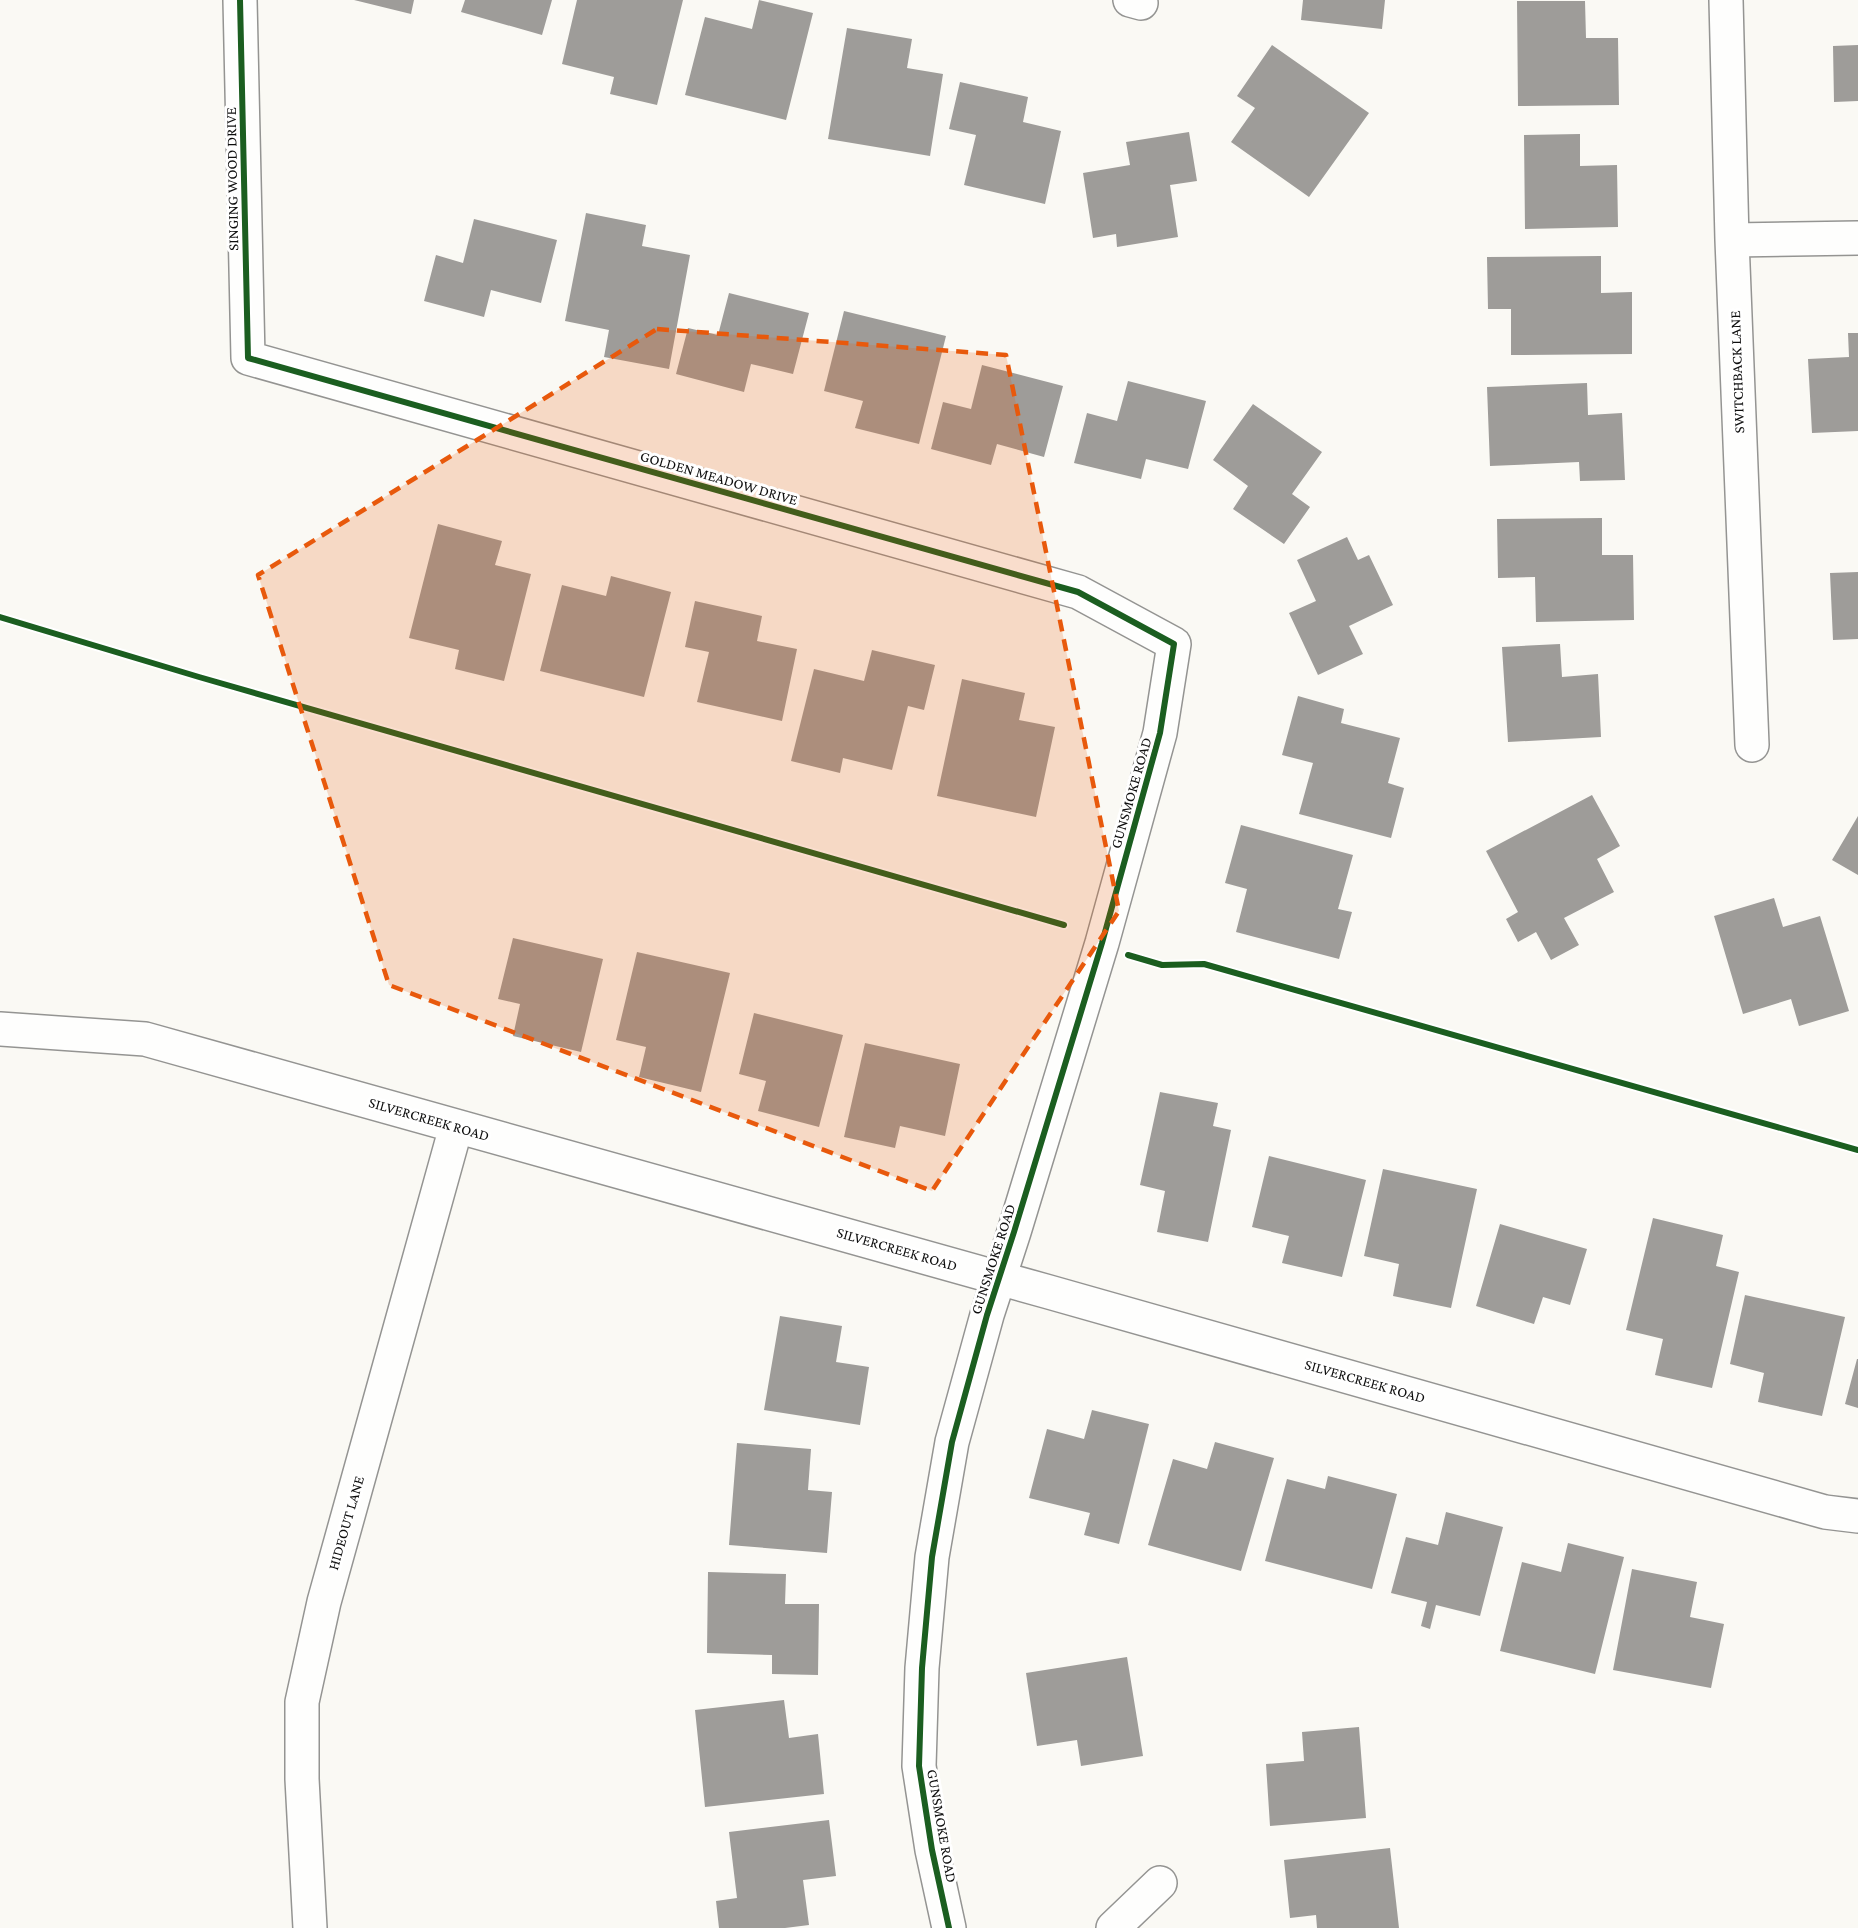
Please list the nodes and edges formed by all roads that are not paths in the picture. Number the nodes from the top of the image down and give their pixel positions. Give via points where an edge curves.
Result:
1 (240, 0) edge
2 (1726, 0) edge
3 (1858, 238) edge
4 (1732, 240) junction
5 (248, 358) joint
6 (1174, 644) joint
7 (1752, 745) dead end
8 (0, 1029) edge
9 (456, 1127) junction
10 (999, 1278) junction
11 (1858, 1516) edge
12 (1160, 1883) dead end
13 (310, 1928) edge
14 (949, 1928) edge
15 (1113, 1928) edge

1 - 5 street, SINGING WOOD DRIVE
2 - 4 street, SWITCHBACK LANE
3 - 4 street
4 - 7 street, SWITCHBACK LANE
5 - 6 street, GOLDEN MEADOW DRIVE via 1078,592
6 - 10 street, GUNSMOKE ROAD via 1157,744 1102,943
8 - 9 street, SILVERCREEK ROAD via 145,1040
9 - 10 street, SILVERCREEK ROAD
9 - 13 street, HIDEOUT LANE via 324,1602 303,1702 302,1779
10 - 11 street, SILVERCREEK ROAD via 1826,1512
10 - 14 street, GUNSMOKE ROAD via 952,1442 932,1557 922,1668 919,1766
12 - 15 street

